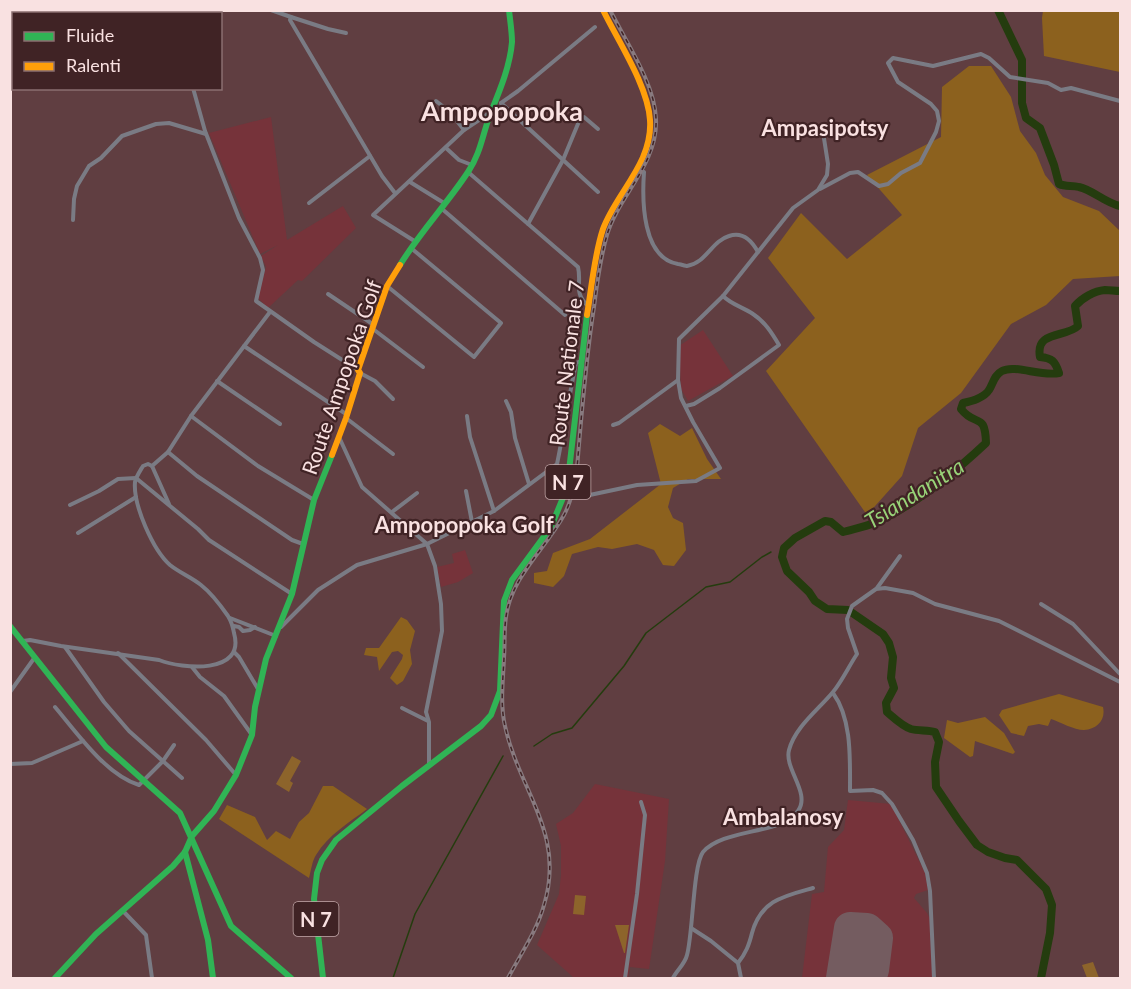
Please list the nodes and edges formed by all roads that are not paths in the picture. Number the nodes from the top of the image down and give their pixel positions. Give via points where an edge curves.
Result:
1 (271, 10) edge
2 (509, 10) edge
3 (603, 10) edge
4 (291, 17) junction
5 (595, 27) dead end
6 (346, 33) dead end
7 (194, 90) edge
8 (436, 101) dead end
9 (1120, 101) edge
10 (499, 102) junction
11 (491, 112) junction
12 (598, 129) dead end
13 (464, 130) junction
14 (823, 132) dead end
15 (206, 134) junction
16 (446, 148) junction
17 (370, 155) junction
18 (563, 160) junction
19 (470, 169) junction
20 (638, 169) junction
21 (410, 182) junction
22 (818, 190) junction
23 (598, 192) dead end
24 (395, 193) junction
25 (309, 203) dead end
26 (443, 206) junction
27 (73, 220) dead end
28 (528, 224) junction
29 (414, 245) junction
30 (758, 252) junction
31 (387, 286) junction
32 (328, 294) dead end
33 (723, 296) junction
34 (588, 307) junction
35 (270, 312) junction
36 (565, 315) dead end
37 (373, 327) junction
38 (244, 346) junction
39 (582, 361) junction
40 (423, 367) dead end
41 (359, 371) junction
42 (678, 380) junction
43 (218, 381) junction
44 (393, 399) dead end
45 (506, 401) dead end
46 (686, 406) junction
47 (191, 416) junction
48 (346, 416) junction
49 (467, 416) dead end
50 (280, 424) dead end
51 (613, 425) dead end
52 (338, 436) junction
53 (168, 452) junction
54 (393, 454) dead end
55 (152, 466) junction
56 (136, 478) junction
57 (529, 484) junction
58 (466, 491) dead end
59 (417, 493) dead end
60 (585, 496) dead end
61 (137, 497) junction
62 (315, 500) junction
63 (70, 505) dead end
64 (169, 505) junction
65 (494, 511) junction
66 (392, 512) junction
67 (472, 522) junction
68 (78, 533) dead end
69 (427, 544) junction
70 (304, 545) junction
71 (900, 556) dead end
72 (876, 589) junction
73 (292, 594) junction
74 (1041, 604) dead end
75 (229, 617) junction
76 (10, 626) edge
77 (256, 626) junction
78 (233, 629) junction
79 (276, 636) junction
80 (23, 641) junction
81 (64, 647) junction
82 (234, 652) junction
83 (118, 653) junction
84 (35, 657) junction
85 (191, 667) junction
86 (1116, 669) junction
87 (1120, 674) edge
88 (1110, 678) junction
89 (1120, 682) edge
90 (259, 689) junction
91 (10, 692) edge
92 (833, 693) junction
93 (56, 707) dead end
94 (402, 708) dead end
95 (429, 722) junction
96 (252, 735) junction
97 (83, 741) junction
98 (174, 745) dead end
99 (163, 761) junction
100 (10, 764) edge
101 (429, 765) junction
102 (236, 775) junction
103 (182, 777) dead end
104 (143, 781) junction
105 (641, 802) dead end
106 (192, 836) junction
107 (185, 852) junction
108 (813, 888) dead end
109 (122, 910) junction
110 (691, 928) junction
111 (738, 963) junction
112 (55, 978) edge
113 (152, 978) edge
114 (213, 978) edge
115 (291, 978) edge
116 (323, 978) edge
117 (625, 978) edge
118 (673, 978) edge
119 (741, 978) edge
120 (934, 978) edge

1 - 4 street
2 - 10 street, Route Ampopoka Golf via 512,40
3 - 20 street, Route Nationale 7 / N 7 via 648,104 650,132
4 - 6 street
4 - 17 street
5 - 10 street via 518,92
7 - 15 street
8 - 13 street
9 - 22 street via 1010,77 981,54 933,66 893,58 888,63 898,82 937,111 939,121 927,152 920,163 888,184 879,186 858,172
10 - 11 street, Route Ampopoka Golf
10 - 18 street
11 - 13 street
11 - 19 street, Route Ampopoka Golf
12 - 18 street via 584,117 580,119
13 - 16 street
14 - 22 street via 828,164
15 - 27 street via 169,123 122,136 89,166 74,199
15 - 35 street via 238,218 260,258 263,270 256,301
16 - 19 street
16 - 21 street
17 - 24 street
17 - 25 street
18 - 23 street
18 - 28 street
19 - 26 street, Route Ampopoka Golf
19 - 28 street
20 - 30 street via 644,172 645,219 661,257 687,266 702,259 729,236 744,235
20 - 34 street, Route Nationale 7 / N 7 via 604,226
21 - 24 street
21 - 26 street
22 - 30 street via 794,208
24 - 29 street via 373,215
26 - 29 street, Route Ampopoka Golf
26 - 36 street
28 - 34 street via 578,267 578,292
29 - 31 street, Route Ampopoka Golf
29 - 31 street via 501,323 474,357
30 - 33 street
31 - 37 street, Route Ampopoka Golf
32 - 37 street
33 - 42 street via 679,339
33 - 46 street via 761,320 779,345 720,388
34 - 39 street, Route Nationale 7 / N 7
35 - 38 street
35 - 41 street
37 - 40 street
37 - 41 street, Route Ampopoka Golf
38 - 43 street
38 - 48 street
39 - 57 street via 576,363 571,378 556,464
39 - 101 street, Route Nationale 7 / N 7 via 567,488 551,527 512,580 504,601 497,702 481,726
41 - 44 street
41 - 48 street, Route Ampopoka Golf
42 - 46 street
42 - 51 street
43 - 47 street
43 - 50 street
45 - 57 street
46 - 60 street via 720,468 696,481 637,485
47 - 53 street
47 - 62 street via 258,466
48 - 52 street, Route Ampopoka Golf
48 - 54 street
49 - 65 street
52 - 62 street, Route Ampopoka Golf
52 - 66 street via 358,482
53 - 55 street
53 - 70 street via 197,476
55 - 56 street via 143,466
55 - 64 street
56 - 61 street
56 - 63 street via 118,479
56 - 64 street
57 - 65 street
58 - 67 street
59 - 66 street
61 - 68 street
61 - 75 street via 147,528 168,563 202,586
62 - 70 street, Route Ampopoka Golf
64 - 73 street via 209,540
65 - 67 street
66 - 69 street
67 - 69 street
69 - 79 street via 343,574 318,590 289,617
69 - 95 street via 437,575 442,631 426,712
70 - 73 street, Route Ampopoka Golf
71 - 72 street
72 - 88 street via 913,593 999,621
72 - 92 street via 852,606 848,628 857,654
73 - 79 street, Route Ampopoka Golf
74 - 86 street via 1073,624
75 - 77 street
75 - 78 street
76 - 80 street
77 - 78 street via 243,631 239,627
77 - 79 street
78 - 82 street via 237,642
79 - 90 street, Route Ampopoka Golf
80 - 81 street
80 - 84 street
81 - 83 street
81 - 99 street via 129,731
82 - 85 street via 224,662
82 - 90 street
83 - 85 street
83 - 102 street
84 - 91 street
84 - 104 street via 106,747
85 - 96 street via 224,696
86 - 87 street
86 - 88 street
88 - 89 street
90 - 96 street, Route Ampopoka Golf
92 - 110 street via 791,742 788,755 802,799 800,809 783,823 746,832 704,851 697,863
92 - 120 street via 840,703 846,729 850,791 882,793 913,840 927,873
93 - 97 street
94 - 95 street
95 - 101 street
96 - 102 street, Route Ampopoka Golf
97 - 100 street via 32,763
97 - 104 street via 130,783 139,785
98 - 99 street
99 - 103 street
99 - 104 street
101 - 116 street, Route Nationale 7 / N 7 via 336,840 322,860 314,899
102 - 106 street, Route Ampopoka Golf via 214,811
104 - 106 street via 180,813
105 - 117 street via 645,815
106 - 107 street, Route Ampopoka Golf
106 - 115 street via 231,926
107 - 109 street
107 - 114 street via 208,940
108 - 111 street via 781,896 767,907
109 - 112 street
109 - 113 street via 146,935
110 - 111 street
110 - 118 street via 687,957
111 - 119 street

